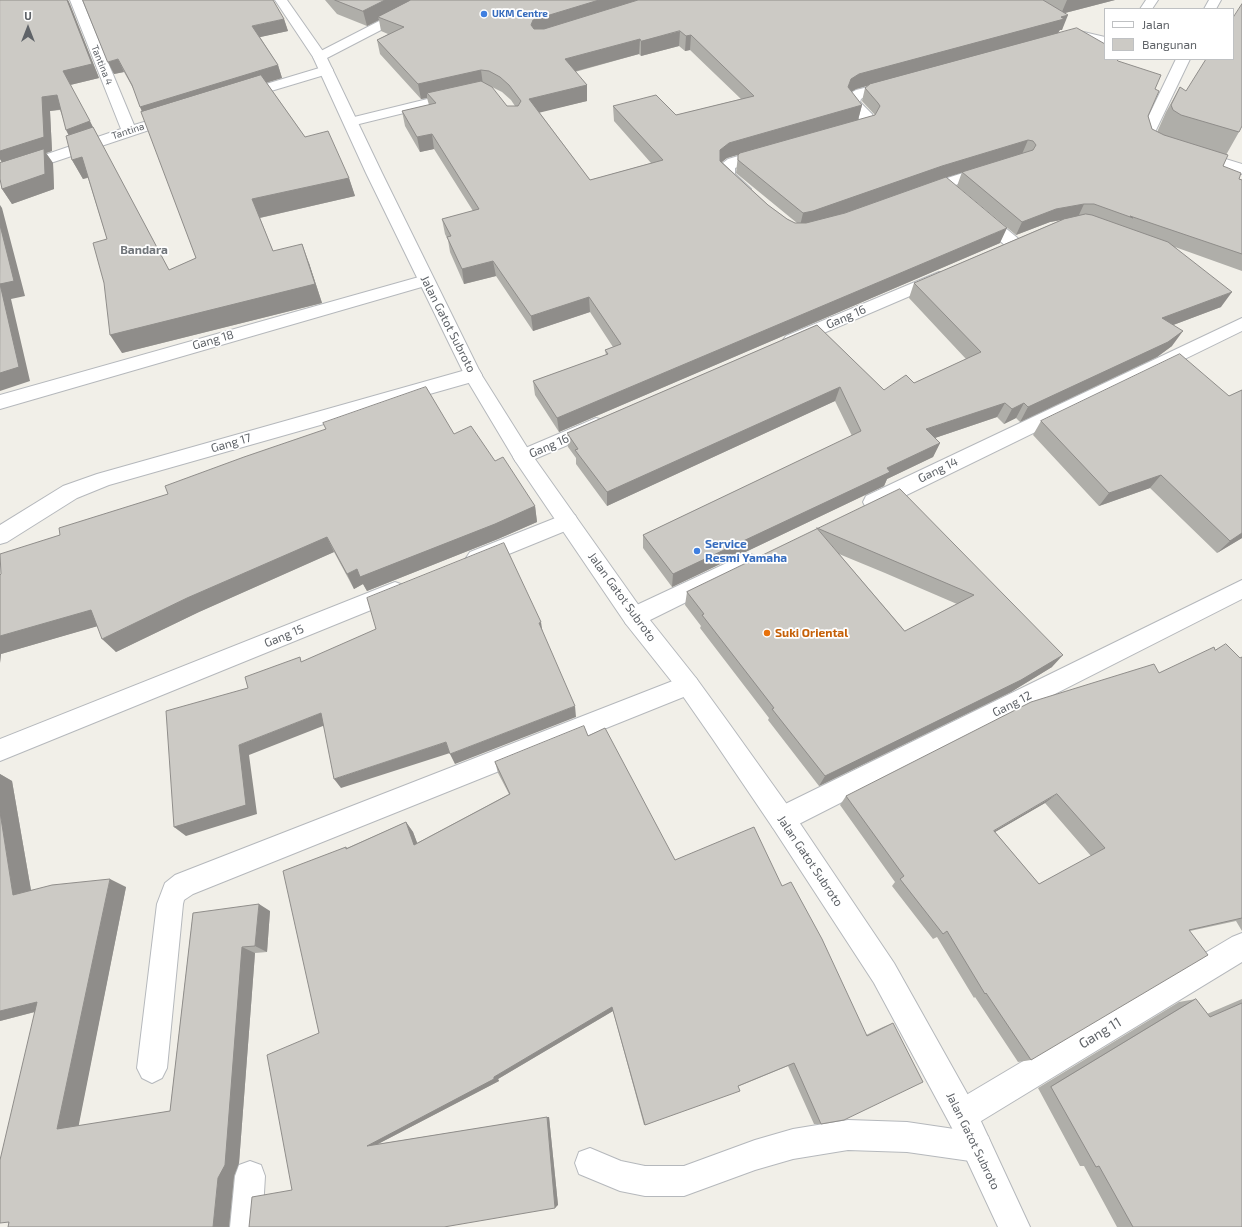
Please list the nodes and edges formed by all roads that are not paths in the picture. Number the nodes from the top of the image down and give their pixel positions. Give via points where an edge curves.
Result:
1 (76, 0) edge
2 (281, 0) edge
3 (429, 0) edge
4 (1055, 41) edge
5 (1104, 41) edge
6 (1183, 60) edge
7 (323, 64) junction
8 (903, 82) edge
9 (1155, 82) edge
10 (1170, 86) junction
11 (470, 93) edge
12 (228, 101) edge
13 (190, 112) edge
14 (351, 122) junction
15 (129, 131) junction
16 (826, 136) edge
17 (782, 148) edge
18 (1001, 166) edge
19 (1242, 169) edge
20 (0, 175) edge
21 (955, 194) edge
22 (751, 196) edge
23 (967, 204) edge
24 (1014, 244) edge
25 (956, 269) edge
26 (426, 280) junction
27 (1242, 324) edge
28 (780, 346) edge
29 (473, 375) junction
30 (0, 402) edge
31 (611, 419) edge
32 (523, 457) junction
33 (856, 510) edge
34 (568, 521) junction
35 (0, 536) edge
36 (763, 555) edge
37 (458, 566) edge
38 (413, 584) edge
39 (1242, 589) edge
40 (634, 617) junction
41 (688, 685) junction
42 (0, 750) edge
43 (782, 819) junction
44 (1240, 952) edge
45 (152, 1068) dead end
46 (962, 1115) junction
47 (977, 1147) junction
48 (590, 1163) dead end
49 (250, 1176) dead end
50 (246, 1227) edge
51 (1014, 1227) edge

1 - 15 street, Tantina 4
2 - 7 street, Jalan Gatot Subroto
3 - 7 street
4 - 5 street via 1071,29
6 - 10 street
7 - 12 street
7 - 14 street, Jalan Gatot Subroto
8 - 16 street via 854,97 853,103 868,121 862,126
9 - 10 street
10 - 19 street via 1150,130 1151,138 1162,144
11 - 14 street
13 - 15 street, Tantina
14 - 26 street, Jalan Gatot Subroto
15 - 20 street, Tantina
17 - 22 street via 727,166 728,175
18 - 21 street via 936,187
23 - 24 street
25 - 28 street, Gang 16
26 - 29 street, Jalan Gatot Subroto
26 - 30 street, Gang 18
27 - 33 street, Gang 14
29 - 32 street, Jalan Gatot Subroto
29 - 35 street, Gang 17 via 104,479 58,498
31 - 32 street, Gang 16
32 - 34 street, Jalan Gatot Subroto
34 - 37 street
34 - 40 street, Jalan Gatot Subroto
36 - 40 street
38 - 42 street, Gang 15
39 - 43 street, Gang 12
40 - 41 street, Jalan Gatot Subroto
41 - 43 street, Jalan Gatot Subroto
41 - 45 street via 184,884 174,892 170,904
43 - 46 street, Jalan Gatot Subroto via 884,973
44 - 46 street, Gang 11
46 - 47 street, Jalan Gatot Subroto
47 - 48 street via 907,1136 848,1135 793,1144 684,1181 645,1181 620,1176
47 - 51 street, Jalan Gatot Subroto
49 - 50 street

